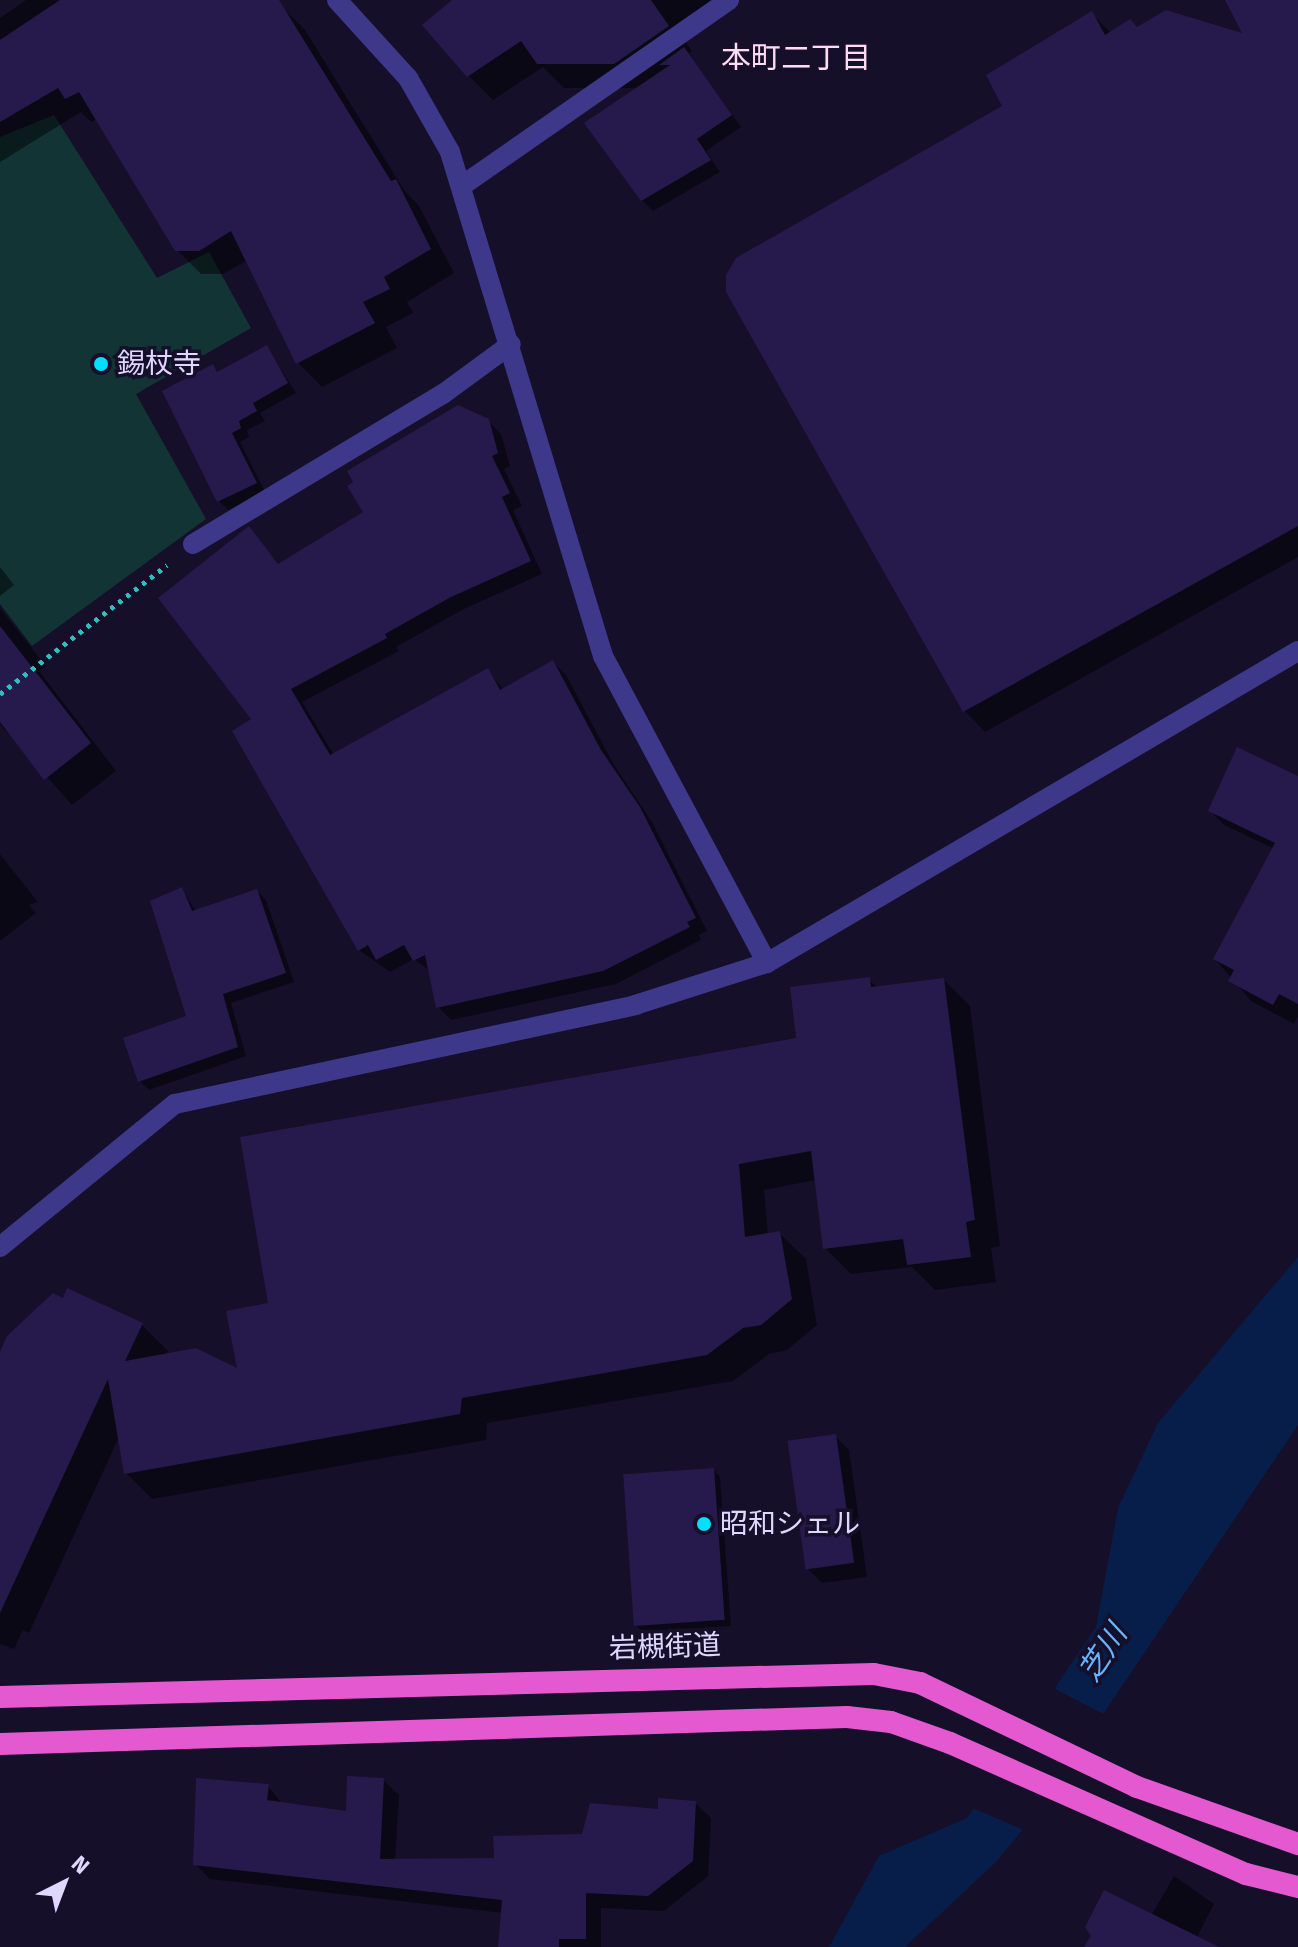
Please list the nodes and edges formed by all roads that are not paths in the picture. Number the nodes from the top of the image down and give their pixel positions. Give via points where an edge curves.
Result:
1 (337, 0) edge
2 (729, 0) edge
3 (463, 185) junction
4 (511, 344) junction
5 (193, 544) road end
6 (1298, 651) edge
7 (767, 963) junction
8 (0, 1247) edge
9 (0, 1697) edge
10 (0, 1744) edge
11 (1298, 1844) edge
12 (1298, 1887) edge

1 - 3 street via 408,78
2 - 3 street
3 - 4 street
4 - 5 street via 443,394
4 - 7 street via 603,656
6 - 7 street
7 - 8 street via 635,1005 175,1104
9 - 11 highway, 岩槻街道 via 874,1674 920,1683 1137,1787
10 - 12 highway via 847,1717 891,1722 950,1743 1246,1874

